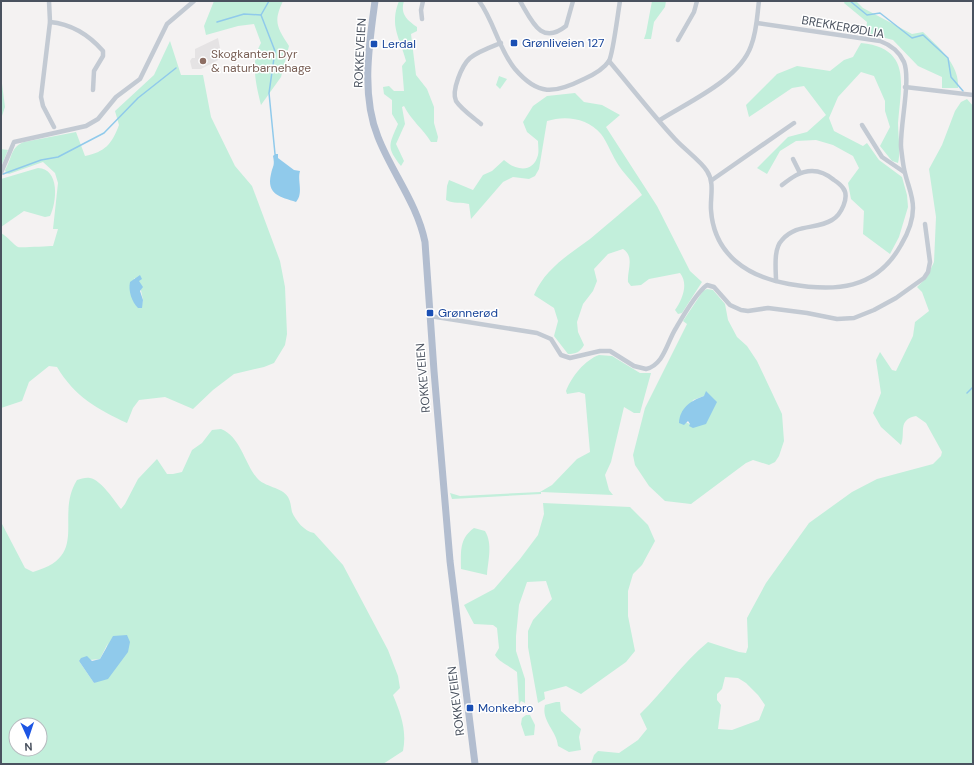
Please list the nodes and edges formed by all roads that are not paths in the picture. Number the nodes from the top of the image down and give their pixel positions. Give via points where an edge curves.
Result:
1 (49, 1) edge
2 (194, 1) edge
3 (375, 1) edge
4 (423, 1) edge
5 (479, 1) edge
6 (520, 1) edge
7 (573, 1) edge
8 (620, 1) edge
9 (697, 1) edge
10 (759, 1) edge
11 (422, 19) dead end
12 (50, 22) junction
13 (757, 23) junction
14 (678, 40) dead end
15 (501, 43) junction
16 (609, 61) junction
17 (905, 87) junction
18 (93, 90) dead end
19 (973, 95) edge
20 (660, 120) junction
21 (794, 123) dead end
22 (481, 124) dead end
23 (862, 125) dead end
24 (54, 127) dead end
25 (793, 159) dead end
26 (904, 172) junction
27 (1, 173) edge
28 (800, 173) junction
29 (712, 180) junction
30 (782, 185) dead end
31 (925, 224) dead end
32 (776, 281) junction
33 (430, 316) junction
34 (475, 764) edge

1 - 12 street
2 - 27 street via 167,24 145,71 132,87 116,97 98,119 86,126 14,142
3 - 33 main road, ROKKEVEIEN via 369,70 372,119 378,139 420,222 425,242
4 - 11 street
5 - 15 street
6 - 7 street via 537,29 552,34 566,26
8 - 16 street
9 - 14 street via 694,12
10 - 13 street
12 - 18 street via 72,26 103,51 103,56 94,71
12 - 24 street via 41,97
13 - 17 street, BREKKERØDLIA via 880,41 896,51 904,63
13 - 20 street via 751,47 738,67 717,84
15 - 16 street via 513,67 528,83 546,91 558,90 580,82 597,73
15 - 22 street via 468,60 456,84 455,100
16 - 20 street
17 - 19 street
17 - 26 street, BREKKERØDLIA via 901,130
20 - 29 street via 707,171
21 - 29 street
23 - 26 street via 882,157
25 - 28 street
26 - 32 street, BREKKERØDLIA via 912,195 913,210 907,236 897,253 882,270 859,283 830,289
28 - 30 street
28 - 32 street via 816,171 831,178 843,187 844,203 832,221 792,231 780,240 776,258
29 - 32 street, BREKKERØDLIA via 712,220 732,259 757,276
31 - 33 street via 930,262 928,272 916,285 874,310 854,318 837,319 768,308 748,311 730,305 714,286 707,285 700,291 675,328 658,362 646,369 634,366 610,351 570,358 561,355 551,339 537,333
33 - 34 main road, ROKKEVEIEN via 450,561

